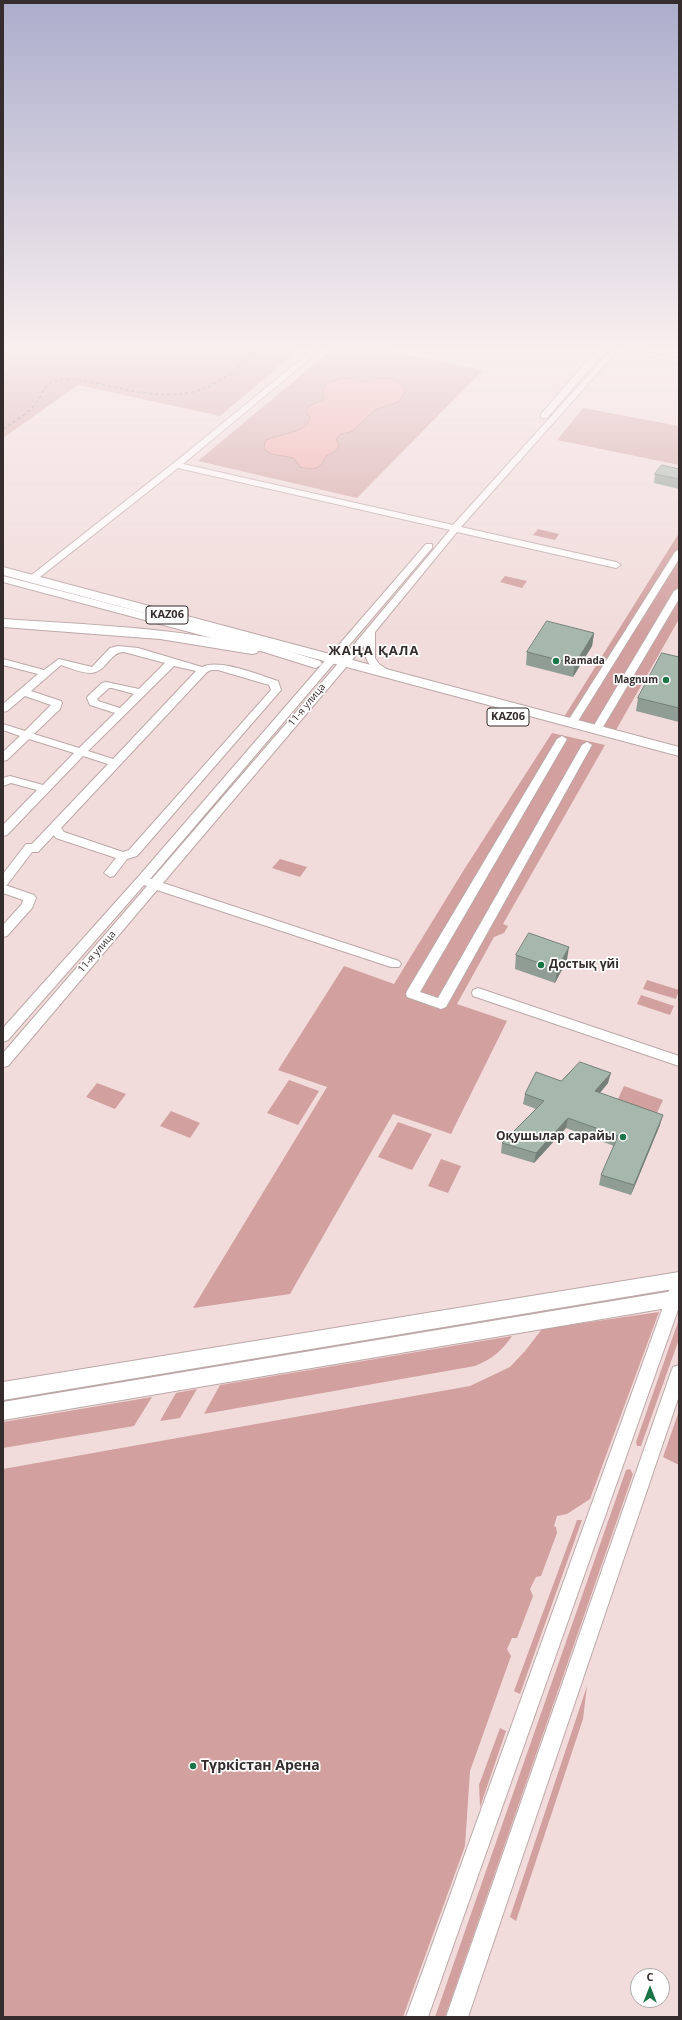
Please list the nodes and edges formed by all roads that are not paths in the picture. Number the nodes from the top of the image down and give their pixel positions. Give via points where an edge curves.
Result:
1 (201, 445) edge
2 (528, 445) edge
3 (515, 448) dead end
4 (176, 466) junction
5 (450, 529) junction
6 (679, 552) edge
7 (616, 565) dead end
8 (3, 571) edge
9 (3, 579) edge
10 (32, 579) junction
11 (679, 591) edge
12 (3, 623) edge
13 (370, 631) junction
14 (3, 662) edge
15 (172, 662) junction
16 (331, 664) junction
17 (203, 670) junction
18 (45, 673) junction
19 (389, 674) junction
20 (25, 692) junction
21 (142, 694) junction
22 (4, 707) edge
23 (123, 712) junction
24 (573, 721) dead end
25 (3, 727) edge
26 (598, 727) dead end
27 (27, 734) junction
28 (562, 739) dead end
29 (587, 745) dead end
30 (81, 752) junction
31 (679, 752) edge
32 (3, 758) edge
33 (114, 763) junction
34 (679, 764) edge
35 (3, 783) edge
36 (45, 789) junction
37 (3, 816) edge
38 (15, 820) junction
39 (54, 827) junction
40 (3, 832) edge
41 (123, 856) junction
42 (110, 873) dead end
43 (142, 880) junction
44 (3, 882) edge
45 (154, 885) junction
46 (3, 889) edge
47 (3, 933) edge
48 (395, 964) dead end
49 (478, 993) dead end
50 (3, 1037) edge
51 (679, 1061) edge
52 (3, 1062) edge
53 (679, 1280) edge
54 (678, 1294) edge
55 (679, 1372) edge
56 (3, 1392) edge
57 (3, 1411) edge
58 (417, 2017) edge
59 (457, 2017) edge

1 - 4 street
2 - 5 street, 11-я улица
3 - 5 street, 11-я улица
4 - 5 street
4 - 10 street
5 - 7 street
5 - 13 street, 11-я улица
5 - 16 street, 11-я улица
6 - 24 street
8 - 10 highway, KАZ06
9 - 16 main road, KАZ06
10 - 16 highway, KАZ06
11 - 26 street
12 - 16 highway, KАZ06 via 190,638
13 - 16 street, 11-я улица
13 - 19 street via 370,660 376,667
14 - 18 street
15 - 17 street
15 - 18 street via 128,649 119,649 114,650 95,669 89,670 59,662
15 - 21 street
16 - 19 highway, KАZ06
16 - 34 highway, KАZ06
16 - 43 street, 11-я улица
16 - 45 street, 11-я улица
17 - 33 street via 186,691
17 - 41 street via 219,667 274,683 276,690 133,853
18 - 20 street
19 - 31 highway, KАZ06
20 - 22 street
20 - 27 street via 57,703 56,707
21 - 23 street
21 - 23 street via 106,685 92,698 94,703
23 - 30 street
25 - 27 street
27 - 30 street
27 - 32 street
28 - 29 street via 412,994 441,1004
30 - 33 street
30 - 36 street
33 - 39 street
35 - 36 street via 10,779
36 - 38 street
37 - 38 street
38 - 40 street
39 - 41 street via 60,835
39 - 44 street
41 - 42 street
43 - 45 street
43 - 50 street, 11-я улица
45 - 48 street
45 - 52 street, 11-я улица
46 - 47 street via 30,898 28,905
49 - 51 street
53 - 56 main road
54 - 57 main road
54 - 58 street
55 - 59 street

